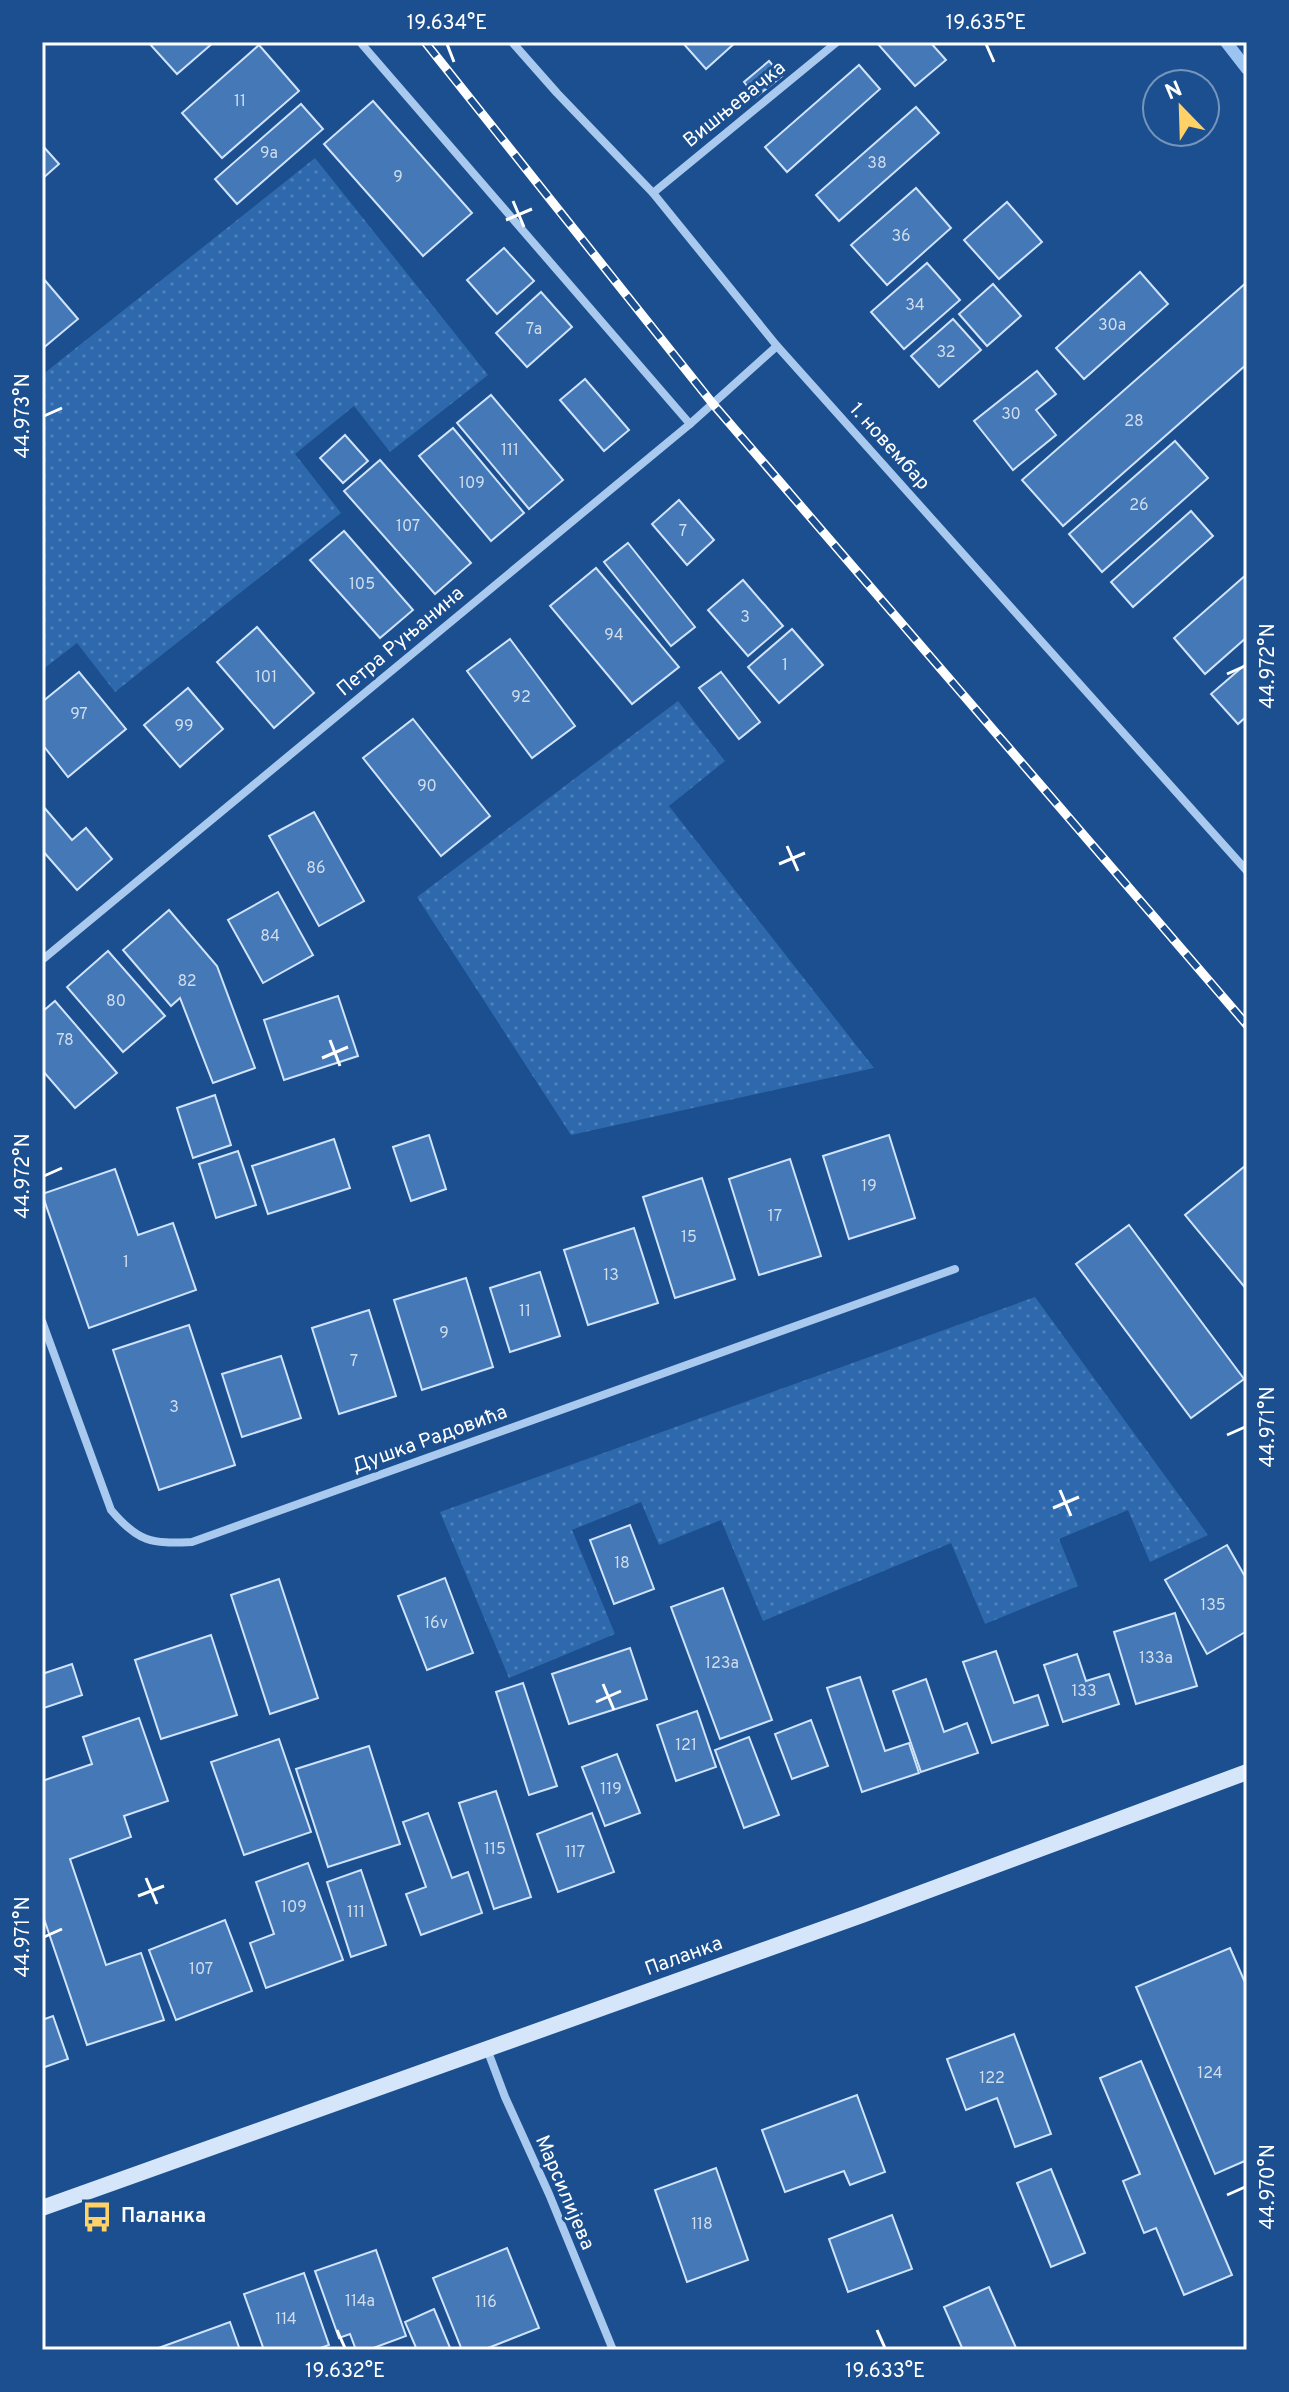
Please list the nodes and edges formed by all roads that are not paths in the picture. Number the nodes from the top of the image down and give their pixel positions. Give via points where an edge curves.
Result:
1 (360, 42) edge
2 (512, 42) edge
3 (837, 42) edge
4 (653, 193) junction
5 (777, 346) junction
6 (690, 424) junction
7 (1247, 871) edge
8 (42, 960) edge
9 (955, 1269) dead end
10 (42, 1321) edge
11 (1247, 1772) edge
12 (487, 2048) junction
13 (42, 2208) edge
14 (613, 2350) edge

1 - 6 street
2 - 4 street, 1. новембар
3 - 4 street, Вишњевачка
4 - 5 street, 1. новембар
5 - 6 street, Петра Руњанина
5 - 7 street, 1. новембар
6 - 8 street, Петра Руњанина
9 - 10 street, Душка Радовића via 192,1542 158,1544 128,1530 111,1510
11 - 12 main road, Паланка
12 - 13 main road, Паланка
12 - 14 street, Марсилијева

